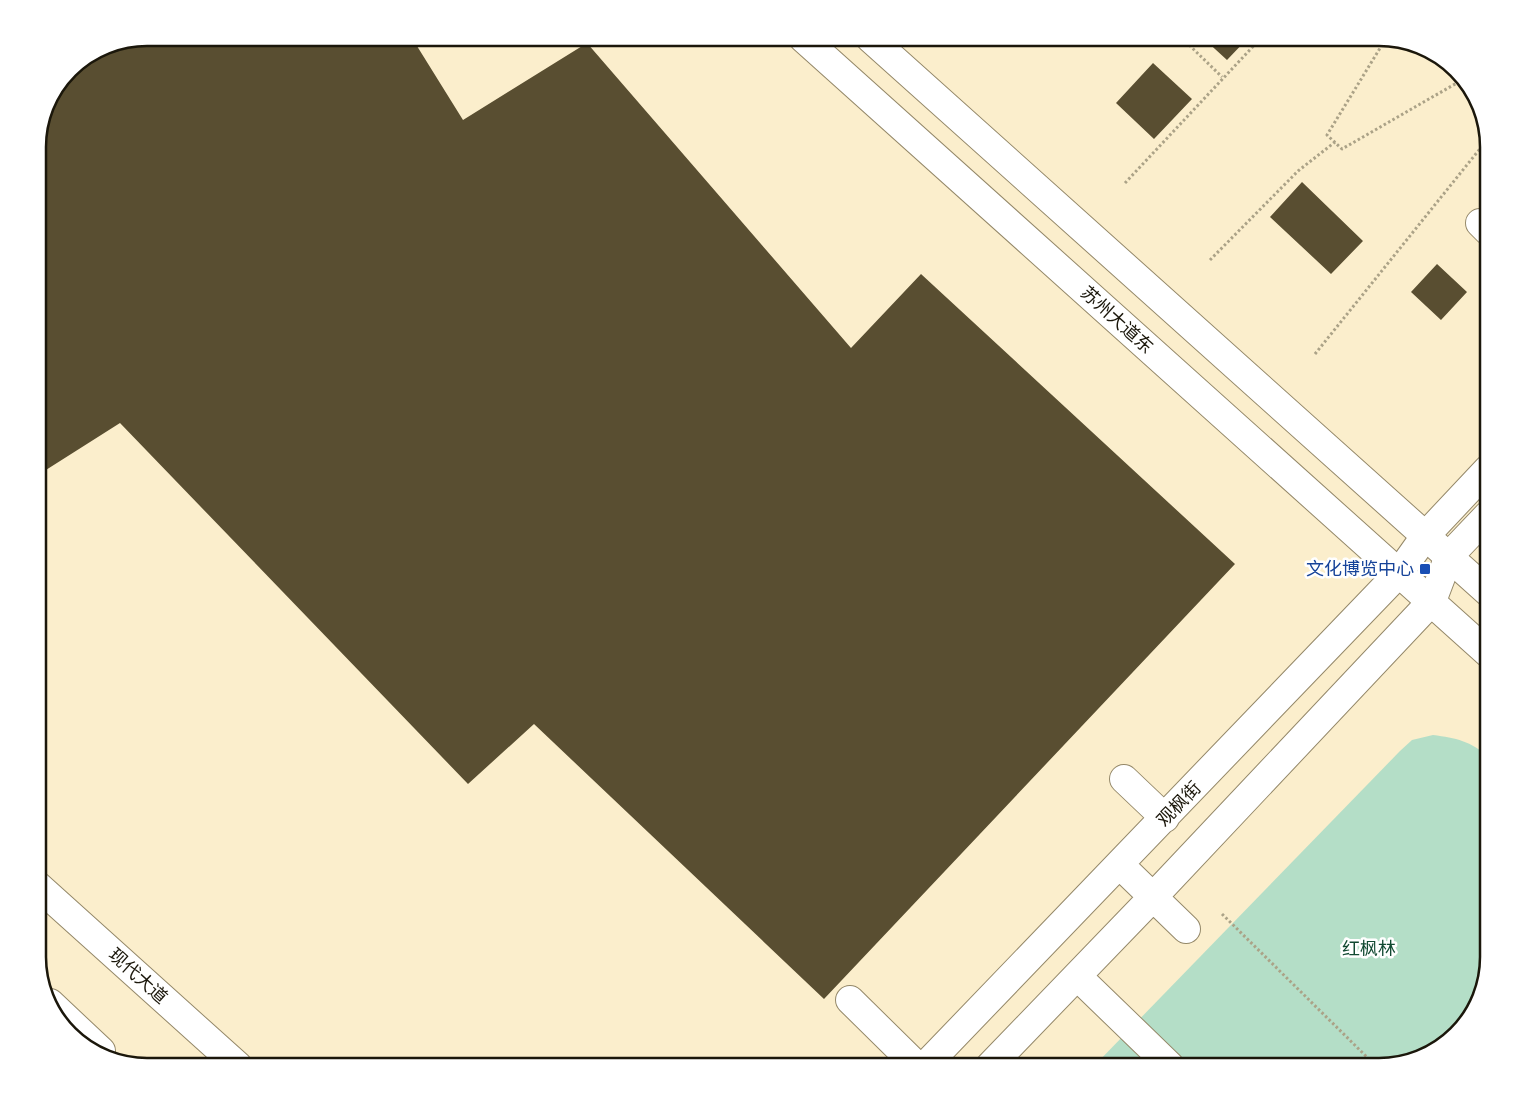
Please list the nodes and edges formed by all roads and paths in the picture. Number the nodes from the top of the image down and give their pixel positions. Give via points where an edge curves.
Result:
1 (812, 46) edge
2 (879, 46) edge
3 (1190, 46) edge
4 (1253, 46) edge
5 (1381, 46) edge
6 (1222, 77) junction
7 (1456, 83) edge
8 (1335, 142) junction
9 (1480, 149) edge
10 (1125, 183) dead end
11 (1210, 260) dead end
12 (1315, 354) dead end
13 (1480, 478) edge
14 (1480, 523) edge
15 (1426, 535) junction
16 (1449, 556) junction
17 (1399, 573) junction
18 (1480, 585) edge
19 (1432, 601) junction
20 (1480, 646) edge
21 (1124, 779) dead end
22 (1165, 818) junction
23 (1120, 865) junction
24 (46, 893) edge
25 (1153, 898) junction
26 (1222, 914) dead end
27 (1186, 928) dead end
28 (1077, 976) junction
29 (850, 1000) dead end
30 (70, 1022) edge
31 (86, 1037) edge
32 (229, 1058) edge
33 (909, 1058) edge
34 (933, 1058) edge
35 (998, 1058) edge
36 (1162, 1058) edge
37 (1368, 1058) edge

1 - 17 main road, 苏州大道东
2 - 15 main road
3 - 6 path
4 - 6 path
5 - 8 path via 1327,135
6 - 10 path
7 - 8 path via 1342,149
8 - 11 path via 1298,171
9 - 12 path
13 - 15 main road, 观枫街
14 - 16 main road
15 - 16 main road
15 - 17 main road, 观枫街
16 - 18 main road
16 - 19 main road
17 - 19 main road, 苏州大道东
17 - 22 main road, 观枫街
19 - 20 main road, 苏州大道东
19 - 25 main road
21 - 22 main road
22 - 23 main road, 观枫街
23 - 25 main road
23 - 34 main road, 观枫街
24 - 32 main road, 现代大道
25 - 27 main road
25 - 28 main road
26 - 37 path
28 - 35 main road
28 - 36 main road
29 - 33 main road
30 - 31 main road

